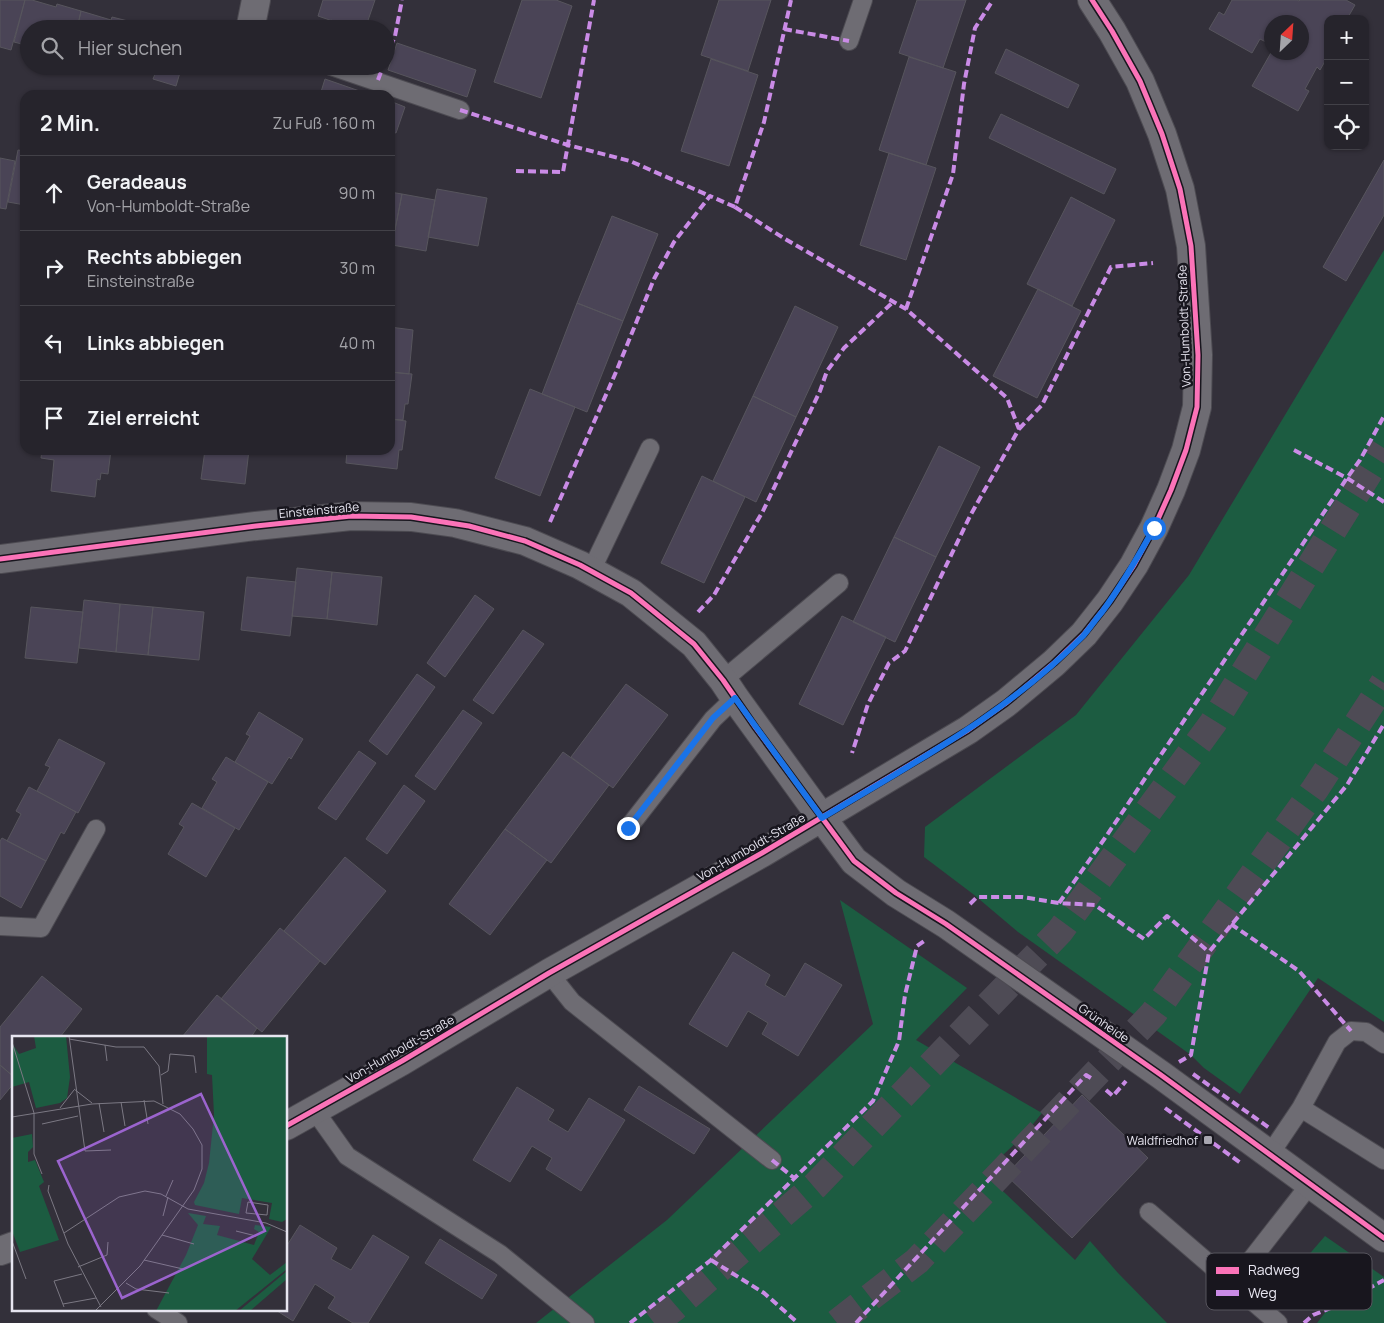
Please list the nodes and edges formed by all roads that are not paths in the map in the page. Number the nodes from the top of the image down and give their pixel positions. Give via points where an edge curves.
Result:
1 (256, 0) edge
2 (863, 0) edge
3 (1092, 0) edge
4 (252, 20) edge
5 (849, 41) dead end
6 (357, 75) edge
7 (460, 110) dead end
8 (650, 448) dead end
9 (0, 559) edge
10 (590, 570) junction
11 (840, 583) dead end
12 (729, 689) junction
13 (822, 818) junction
14 (628, 828) dead end
15 (96, 829) dead end
16 (0, 926) edge
17 (549, 973) junction
18 (1384, 1044) edge
19 (1300, 1108) junction
20 (315, 1111) junction
21 (288, 1125) edge
22 (1270, 1154) junction
23 (772, 1160) dead end
24 (1384, 1160) edge
25 (1311, 1184) junction
26 (1149, 1212) dead end
27 (1384, 1238) edge
28 (12, 1247) edge
29 (0, 1251) edge
30 (1257, 1253) edge
31 (1206, 1260) edge
32 (158, 1310) edge
33 (1263, 1310) edge
34 (178, 1323) edge
35 (585, 1323) edge
36 (1278, 1323) edge

1 - 4 street
2 - 5 lane
3 - 13 street, Von-Humboldt-Straße via 1140,81 1180,189 1191,246 1198,354 1197,407 1186,450 1154,528 1134,565 1084,634 1020,692 968,730
6 - 7 lane
8 - 10 lane
9 - 10 street, Einsteinstraße via 292,521 351,516 411,517 469,526 525,541
10 - 12 street, Einsteinstraße via 631,592 694,644
11 - 12 lane
12 - 13 street, Einsteinstraße
12 - 14 lane via 713,718
13 - 17 street, Von-Humboldt-Straße
13 - 22 street, Grünheide via 854,861 896,893 946,924
15 - 16 lane via 41,928
17 - 20 street, Von-Humboldt-Straße
17 - 23 lane via 572,1002
18 - 19 lane via 1366,1032 1350,1031 1337,1042
19 - 22 lane
19 - 24 lane
20 - 21 street, Von-Humboldt-Straße
20 - 35 lane via 347,1156 500,1254
22 - 25 street, Grünheide
25 - 27 street, Grünheide
25 - 30 lane
26 - 31 lane
28 - 29 street
32 - 34 lane
33 - 36 lane

